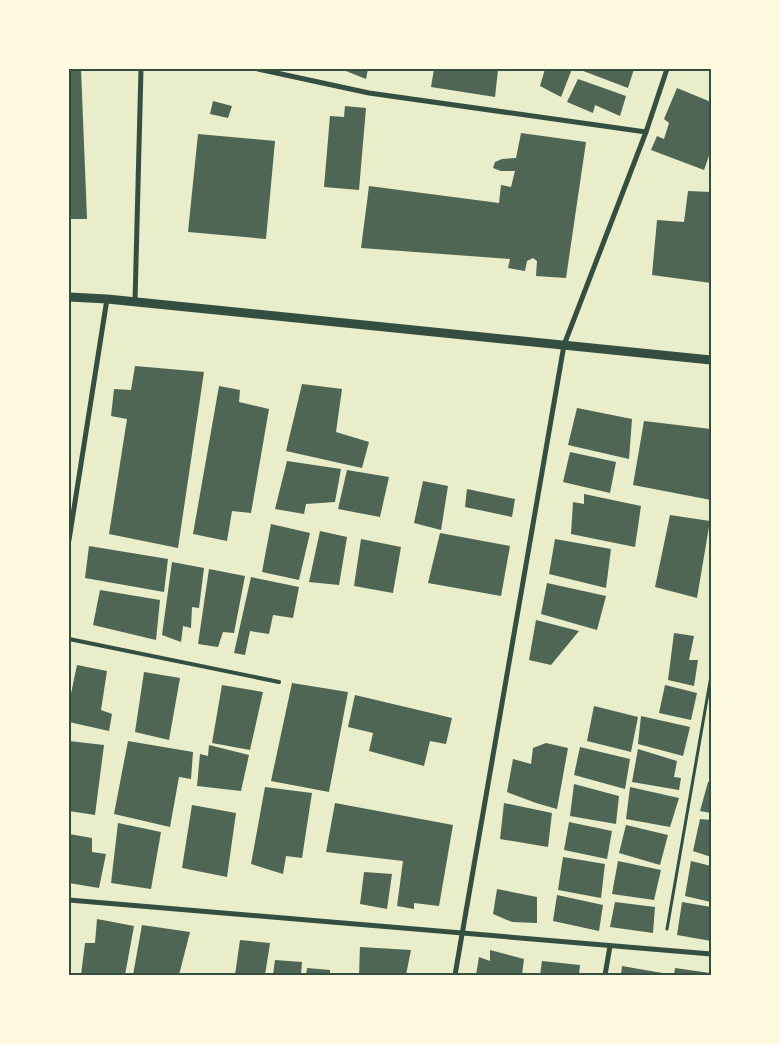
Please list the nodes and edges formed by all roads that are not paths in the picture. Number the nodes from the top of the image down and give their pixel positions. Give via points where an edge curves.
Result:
1 (141, 69) edge
2 (258, 69) edge
3 (667, 69) edge
4 (646, 132) junction
5 (69, 297) edge
6 (107, 299) junction
7 (135, 302) junction
8 (564, 345) junction
9 (711, 360) edge
10 (69, 540) edge
11 (69, 639) edge
12 (279, 682) dead end
13 (69, 900) edge
14 (462, 934) junction
15 (610, 946) junction
16 (711, 954) edge
17 (455, 975) edge
18 (605, 975) edge

1 - 7 street
2 - 4 street via 369,93
3 - 4 street
4 - 8 street
5 - 6 street
6 - 7 street
6 - 10 street
7 - 8 street
8 - 9 street
8 - 14 street
11 - 12 lane
13 - 14 street
14 - 15 street
14 - 17 street
15 - 16 street
15 - 18 street

